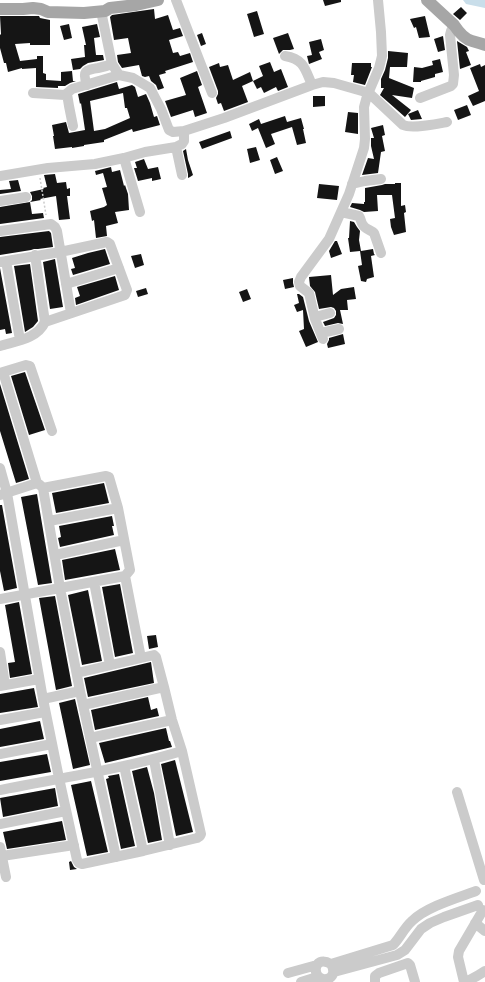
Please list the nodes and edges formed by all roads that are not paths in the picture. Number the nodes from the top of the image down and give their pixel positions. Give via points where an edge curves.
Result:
1 (158, 0) edge
2 (176, 0) edge
3 (378, 0) edge
4 (427, 0) edge
5 (0, 9) edge
6 (101, 11) junction
7 (454, 24) junction
8 (485, 44) edge
9 (285, 56) dead end
10 (112, 64) junction
11 (119, 75) junction
12 (87, 85) junction
13 (312, 85) junction
14 (33, 93) dead end
15 (212, 93) dead end
16 (67, 94) junction
17 (368, 95) junction
18 (420, 98) dead end
19 (447, 122) dead end
20 (73, 126) dead end
21 (182, 138) junction
22 (124, 158) junction
23 (182, 175) dead end
24 (0, 176) edge
25 (381, 179) dead end
26 (352, 184) junction
27 (26, 197) dead end
28 (0, 201) edge
29 (140, 212) dead end
30 (341, 212) junction
31 (0, 231) edge
32 (60, 252) junction
33 (381, 253) dead end
34 (35, 255) junction
35 (3, 261) edge
36 (119, 268) junction
37 (66, 284) junction
38 (71, 313) junction
39 (330, 313) dead end
40 (315, 317) junction
41 (45, 322) junction
42 (339, 329) dead end
43 (20, 340) junction
44 (0, 346) edge
45 (2, 372) edge
46 (52, 431) dead end
47 (0, 468) edge
48 (40, 486) junction
49 (4, 494) edge
50 (118, 508) junction
51 (49, 521) junction
52 (124, 540) junction
53 (55, 555) junction
54 (125, 576) junction
55 (94, 582) junction
56 (60, 588) junction
57 (24, 594) junction
58 (0, 599) edge
59 (0, 652) edge
60 (141, 658) junction
61 (110, 665) junction
62 (77, 673) junction
63 (39, 679) junction
64 (2, 685) edge
65 (164, 687) junction
66 (80, 691) junction
67 (43, 699) junction
68 (83, 705) junction
69 (45, 712) junction
70 (0, 720) edge
71 (172, 720) junction
72 (90, 738) junction
73 (52, 744) junction
74 (182, 751) junction
75 (0, 754) edge
76 (154, 760) junction
77 (124, 766) junction
78 (98, 771) junction
79 (59, 778) junction
80 (0, 790) edge
81 (457, 792) dead end
82 (66, 811) junction
83 (0, 824) edge
84 (170, 844) junction
85 (74, 845) junction
86 (143, 851) junction
87 (1, 852) edge
88 (116, 857) junction
89 (6, 877) dead end
90 (484, 879) edge
91 (476, 891) junction
92 (482, 909) edge
93 (475, 923) junction
94 (485, 931) edge
95 (317, 965) junction
96 (485, 971) edge
97 (288, 973) dead end
98 (333, 973) edge
99 (320, 979) edge
100 (301, 982) edge
101 (376, 982) edge
102 (415, 982) edge
103 (465, 982) edge

1 - 6 main road
2 - 15 street
3 - 17 street via 382,56
4 - 7 main road
5 - 6 main road via 33,8 64,13
6 - 10 street
7 - 8 main road via 467,38
7 - 18 street via 450,31 453,84
9 - 13 street via 301,62
10 - 11 street
10 - 12 street via 87,70 84,74
11 - 12 street
11 - 21 street via 133,78 150,88 169,130
12 - 16 street via 72,89
13 - 17 street via 334,83
13 - 21 street via 224,118
14 - 16 street via 63,96
16 - 20 street
17 - 19 street via 402,125
17 - 26 street via 364,107 364,148
21 - 22 street
21 - 23 street
22 - 24 street
22 - 29 street
25 - 26 street
26 - 30 street
27 - 28 street
30 - 33 street via 359,216 362,225 374,232
30 - 40 street via 329,239 299,282 309,293
31 - 32 street via 51,224 56,228
32 - 34 street
32 - 36 street via 108,242
32 - 37 street
34 - 35 street
34 - 41 street
35 - 43 street
36 - 37 street
36 - 38 street via 127,290 125,295
37 - 38 street
38 - 41 street
39 - 40 street
40 - 42 street via 322,336
41 - 43 street via 43,327 30,337
43 - 44 street
45 - 46 street via 30,366
45 - 48 street
47 - 49 street
48 - 49 street
48 - 50 street via 108,476
48 - 51 street
49 - 57 street
50 - 51 street
50 - 52 street
51 - 53 street
52 - 53 street
52 - 54 street via 130,570
53 - 56 street
54 - 55 street
54 - 60 street
55 - 56 street
55 - 61 street
56 - 57 street
56 - 62 street
57 - 58 street
57 - 63 street
59 - 64 street
60 - 61 street
60 - 65 street via 154,655 156,657
61 - 62 street
62 - 66 street
63 - 64 street
63 - 67 street
65 - 68 street
65 - 71 street
66 - 67 street
66 - 68 street
67 - 69 street
68 - 72 street
69 - 70 street
69 - 73 street
71 - 72 street
71 - 74 street
72 - 78 street
73 - 75 street
73 - 79 street
74 - 76 street
74 - 84 street via 201,834 197,838
76 - 77 street
76 - 84 street
77 - 78 street
77 - 86 street
78 - 79 street
78 - 88 street
79 - 80 street
79 - 82 street
81 - 90 street
82 - 83 street
82 - 85 street
84 - 86 street
85 - 87 street
85 - 88 street via 77,860 82,864
86 - 88 street
87 - 89 street
90 - 91 street
91 - 92 street via 476,898
91 - 98 street via 424,912 412,920 393,945
92 - 93 street
92 - 98 street via 430,922 405,950 397,955
93 - 94 street
93 - 103 street via 459,951 458,957
95 - 97 street
95 - 98 street via 324,961
95 - 99 street via 315,973
96 - 103 street
98 - 99 street via 329,979
99 - 100 street
101 - 102 street via 375,976 379,973 408,963

